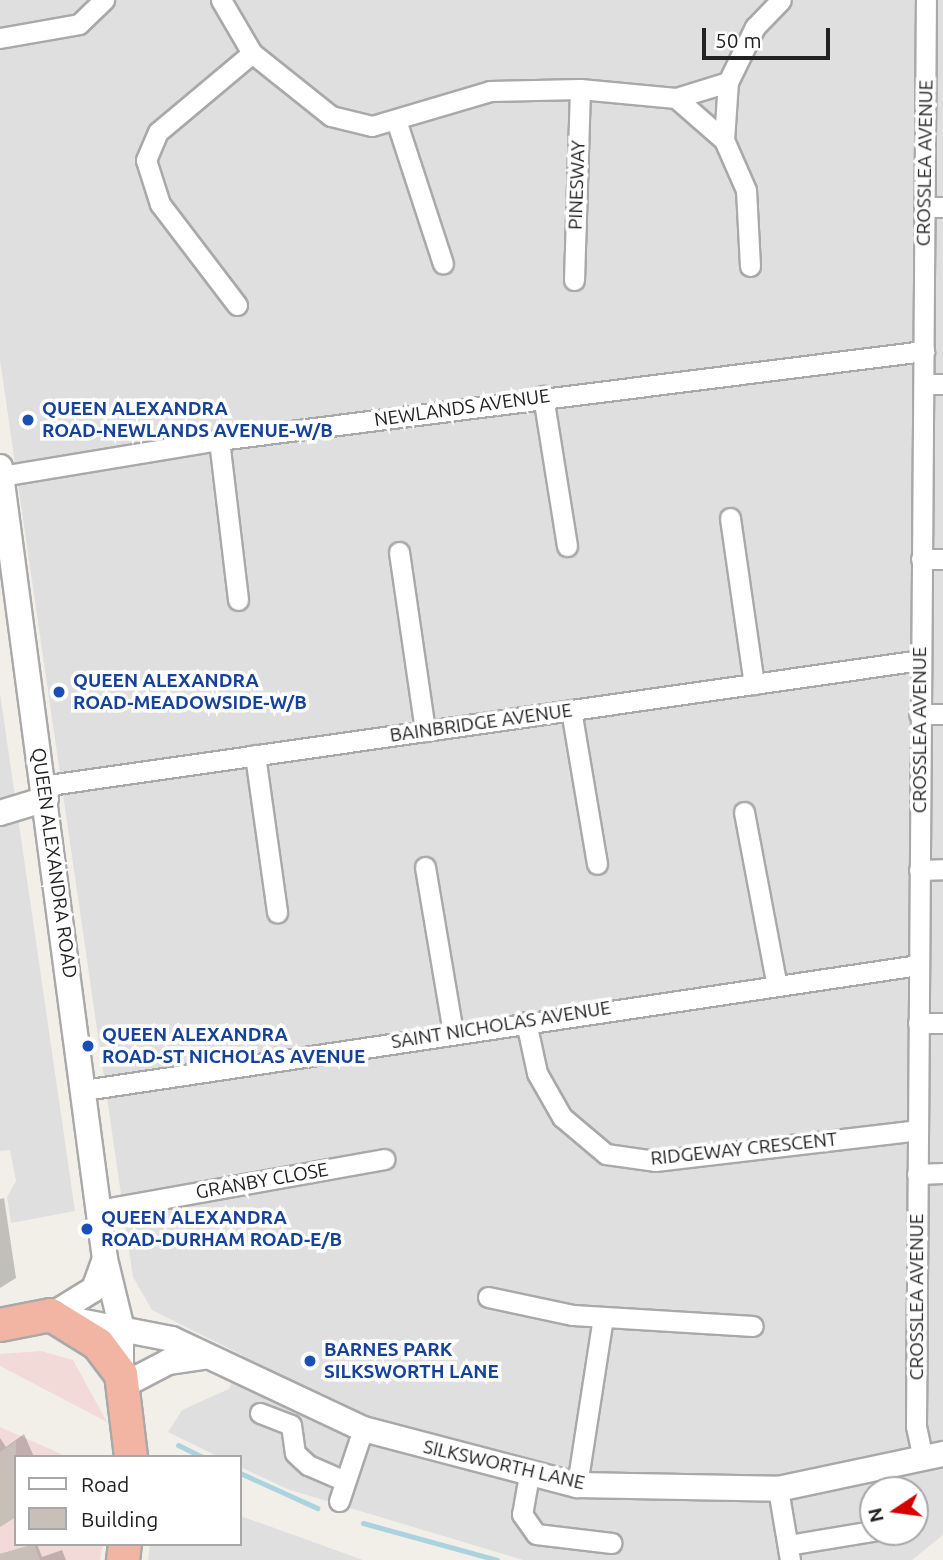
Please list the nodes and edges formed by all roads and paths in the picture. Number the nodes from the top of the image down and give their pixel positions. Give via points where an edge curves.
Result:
1 (104, 0) edge
2 (220, 0) edge
3 (781, 0) edge
4 (926, 0) edge
5 (935, 31) edge
6 (0, 38) edge
7 (252, 53) junction
8 (728, 82) junction
9 (580, 89) junction
10 (676, 98) junction
11 (396, 120) junction
12 (724, 140) junction
13 (933, 207) edge
14 (443, 264) dead end
15 (750, 266) dead end
16 (574, 280) dead end
17 (237, 305) dead end
18 (924, 351) junction
19 (933, 384) edge
20 (543, 396) junction
21 (219, 440) junction
22 (1, 472) edge
23 (730, 518) dead end
24 (567, 546) dead end
25 (399, 552) dead end
26 (921, 559) junction
27 (943, 559) edge
28 (237, 600) dead end
29 (921, 660) junction
30 (754, 684) junction
31 (571, 710) junction
32 (919, 714) junction
33 (943, 714) edge
34 (425, 731) junction
35 (254, 755) junction
36 (44, 792) junction
37 (744, 812) dead end
38 (0, 813) edge
39 (597, 864) dead end
40 (425, 867) dead end
41 (943, 869) edge
42 (919, 870) junction
43 (277, 912) dead end
44 (918, 965) junction
45 (776, 982) junction
46 (526, 1022) junction
47 (918, 1023) junction
48 (943, 1023) edge
49 (453, 1033) junction
50 (84, 1090) junction
51 (917, 1130) junction
52 (384, 1159) dead end
53 (943, 1173) edge
54 (917, 1174) junction
55 (99, 1210) junction
56 (105, 1259) junction
57 (488, 1297) dead end
58 (57, 1317) junction
59 (603, 1317) junction
60 (0, 1325) edge
61 (121, 1325) junction
62 (753, 1326) dead end
63 (204, 1357) junction
64 (123, 1380) junction
65 (260, 1413) dead end
66 (363, 1429) junction
67 (131, 1455) edge
68 (933, 1457) edge
69 (529, 1475) junction
70 (345, 1481) junction
71 (577, 1485) junction
72 (778, 1489) junction
73 (339, 1501) dead end
74 (859, 1535) edge
75 (611, 1543) dead end
76 (789, 1553) edge

1 - 6 street via 79,24
2 - 7 street
3 - 8 street via 755,27
4 - 5 street, CROSSLEA AVENUE
5 - 13 street, CROSSLEA AVENUE
7 - 11 street via 331,116 372,126
7 - 17 street via 158,132 146,160 160,204
8 - 10 street
8 - 12 street
9 - 10 street
9 - 11 street via 491,91
9 - 16 street, PINESWAY
10 - 12 street
11 - 14 street
12 - 15 street via 746,190
13 - 18 street, CROSSLEA AVENUE
18 - 19 street, CROSSLEA AVENUE
18 - 20 street, NEWLANDS AVENUE
19 - 26 street, CROSSLEA AVENUE
20 - 21 street, NEWLANDS AVENUE
20 - 24 street
21 - 22 street, NEWLANDS AVENUE
21 - 28 street
22 - 36 street, QUEEN ALEXANDRA ROAD
23 - 30 street
25 - 34 street
26 - 27 street
26 - 29 street, CROSSLEA AVENUE
29 - 30 street, BAINBRIDGE AVENUE
29 - 32 street, CROSSLEA AVENUE
30 - 31 street, BAINBRIDGE AVENUE
31 - 34 street, BAINBRIDGE AVENUE
31 - 39 street
32 - 33 street
32 - 42 street, CROSSLEA AVENUE
34 - 35 street, BAINBRIDGE AVENUE
35 - 36 street, BAINBRIDGE AVENUE
35 - 43 street
36 - 38 street
36 - 50 street, QUEEN ALEXANDRA ROAD
37 - 45 street
40 - 49 street
41 - 42 street
42 - 44 street, CROSSLEA AVENUE
44 - 45 street, SAINT NICHOLAS AVENUE
44 - 47 street, CROSSLEA AVENUE
45 - 46 street, SAINT NICHOLAS AVENUE
46 - 49 street, SAINT NICHOLAS AVENUE
46 - 51 street, RIDGEWAY CRESCENT via 537,1073 562,1117 606,1154 655,1161
47 - 48 street
47 - 51 street, CROSSLEA AVENUE
49 - 50 street, SAINT NICHOLAS AVENUE
50 - 55 street, QUEEN ALEXANDRA ROAD
51 - 54 street, CROSSLEA AVENUE
52 - 55 street, GRANBY CLOSE
53 - 54 street
54 - 68 street, CROSSLEA AVENUE via 916,1426
55 - 56 street, QUEEN ALEXANDRA ROAD
56 - 58 street via 94,1289
56 - 61 street, QUEEN ALEXANDRA ROAD
57 - 59 street
58 - 60 highway
58 - 61 street, SILKSWORTH LANE
58 - 64 highway via 99,1344
59 - 62 street
59 - 71 street
61 - 63 street, SILKSWORTH LANE via 172,1339
61 - 64 street, QUEEN ALEXANDRA ROAD
63 - 64 street via 168,1362
63 - 66 street, SILKSWORTH LANE
64 - 67 highway
65 - 70 street via 291,1425 295,1453 308,1465
66 - 69 street, SILKSWORTH LANE
66 - 70 street
68 - 72 street, SILKSWORTH LANE
69 - 71 street, SILKSWORTH LANE
69 - 75 street via 522,1514 536,1534
70 - 73 street
71 - 72 street, SILKSWORTH LANE
72 - 76 street
74 - 76 street

